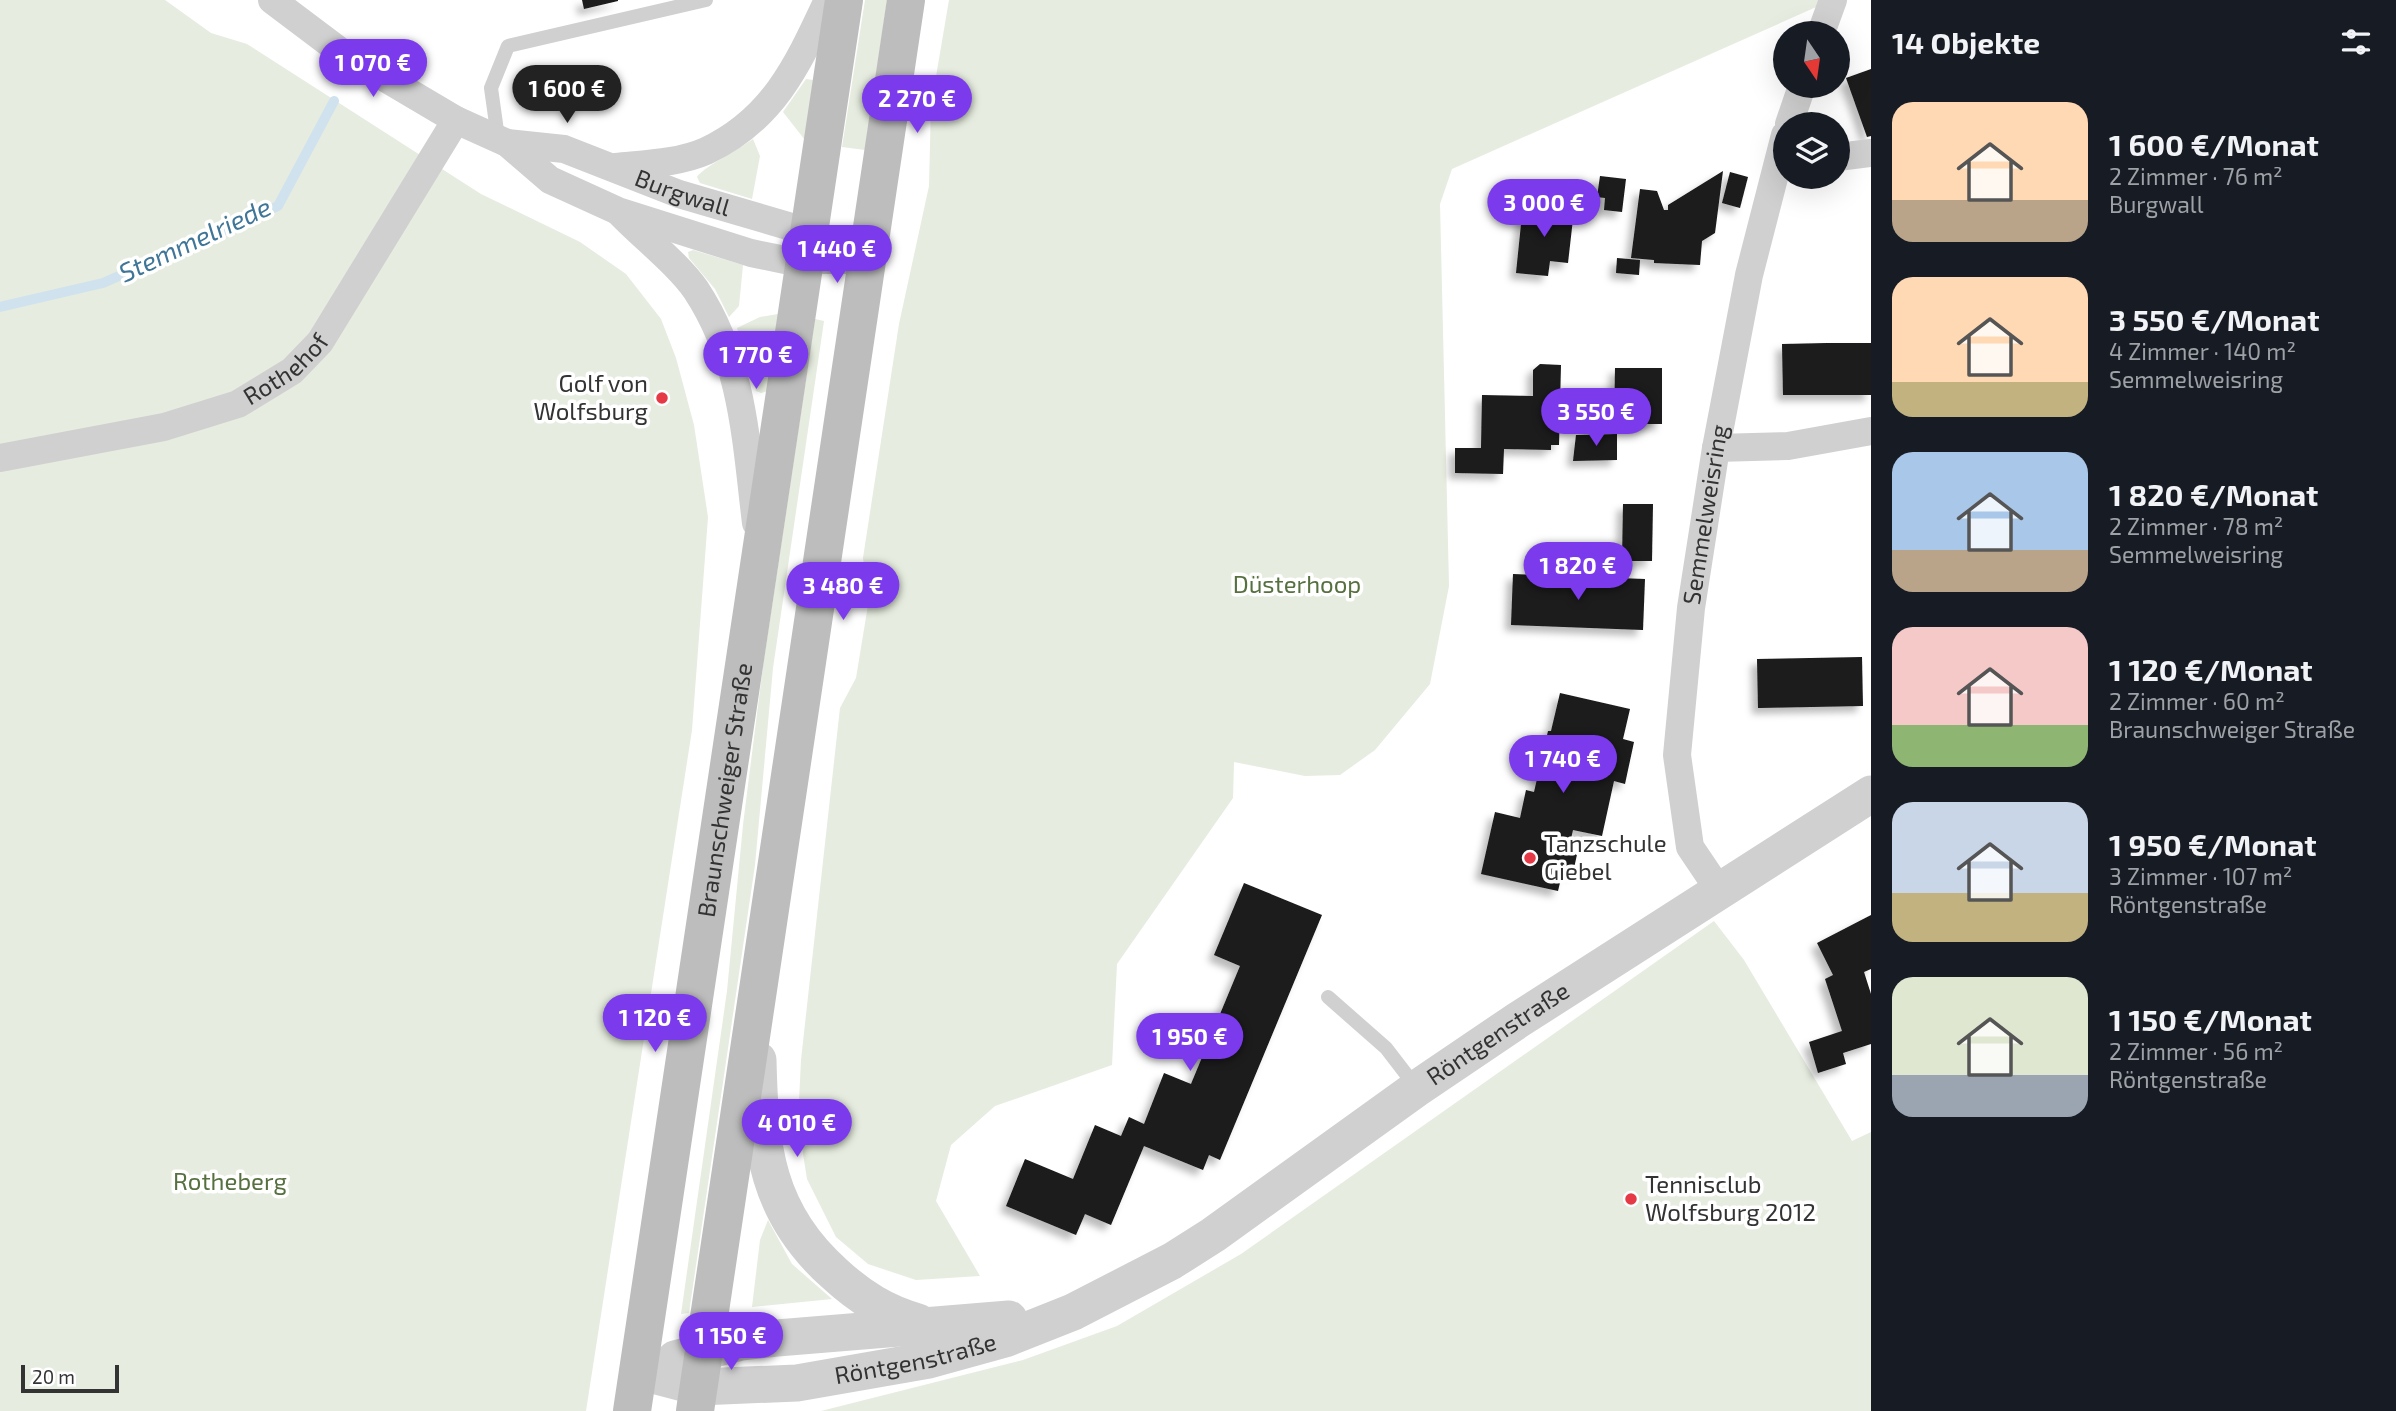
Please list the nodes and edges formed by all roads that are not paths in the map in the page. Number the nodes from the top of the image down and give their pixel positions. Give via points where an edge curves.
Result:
1 (272, 0) edge
2 (706, 0) edge
3 (828, 0) edge
4 (844, 0) edge
5 (906, 0) edge
6 (1833, 0) edge
7 (1825, 21) edge
8 (456, 120) junction
9 (502, 141) junction
10 (1871, 153) edge
11 (1850, 156) edge
12 (612, 168) junction
13 (1773, 185) edge
14 (618, 211) junction
15 (808, 247) junction
16 (867, 260) junction
17 (1871, 431) edge
18 (1716, 448) junction
19 (0, 458) edge
20 (760, 557) junction
21 (1868, 801) edge
22 (1719, 890) junction
23 (764, 952) junction
24 (1328, 997) dead end
25 (1416, 1089) junction
26 (1139, 1279) junction
27 (929, 1325) junction
28 (905, 1364) junction
29 (638, 1371) junction
30 (699, 1383) edge
31 (632, 1411) edge
32 (778, 1411) edge

1 - 8 street, Burgwall via 341,52
2 - 9 lane via 508,46 491,88
3 - 12 street, Burgwall via 796,69 752,123 705,152
4 - 15 main road, Braunschweiger Straße
5 - 16 main road
6 - 7 street
8 - 9 street, Burgwall
8 - 19 street, Rothehof via 320,342 292,371 239,404 164,428
9 - 12 street, Burgwall via 564,149
9 - 14 street, Burgwall via 550,180
10 - 11 street
12 - 15 street, Burgwall
13 - 18 street, Semmelweisring via 1749,275
14 - 15 street, Burgwall via 785,260
14 - 20 street, Burgwall via 694,288 721,333 741,399
15 - 16 street, Burgwall
15 - 20 main road, Braunschweiger Straße
16 - 23 main road
17 - 18 street via 1788,446
18 - 22 street, Semmelweisring via 1692,608 1677,755 1690,847
20 - 29 main road, Braunschweiger Straße
21 - 22 street, Röntgenstraße
22 - 25 street, Röntgenstraße
23 - 27 street via 759,1108 779,1202 804,1241 851,1289 896,1316
23 - 30 main road
24 - 25 lane via 1386,1048
25 - 26 street, Röntgenstraße via 1213,1235
26 - 27 street, Röntgenstraße via 1073,1304 1007,1320
26 - 28 street, Röntgenstraße via 1005,1339
27 - 30 street, Röntgenstraße via 777,1338
28 - 30 street, Röntgenstraße via 797,1383
28 - 32 street via 819,1391
29 - 30 street, Röntgenstraße
29 - 31 main road, Braunschweiger Straße

